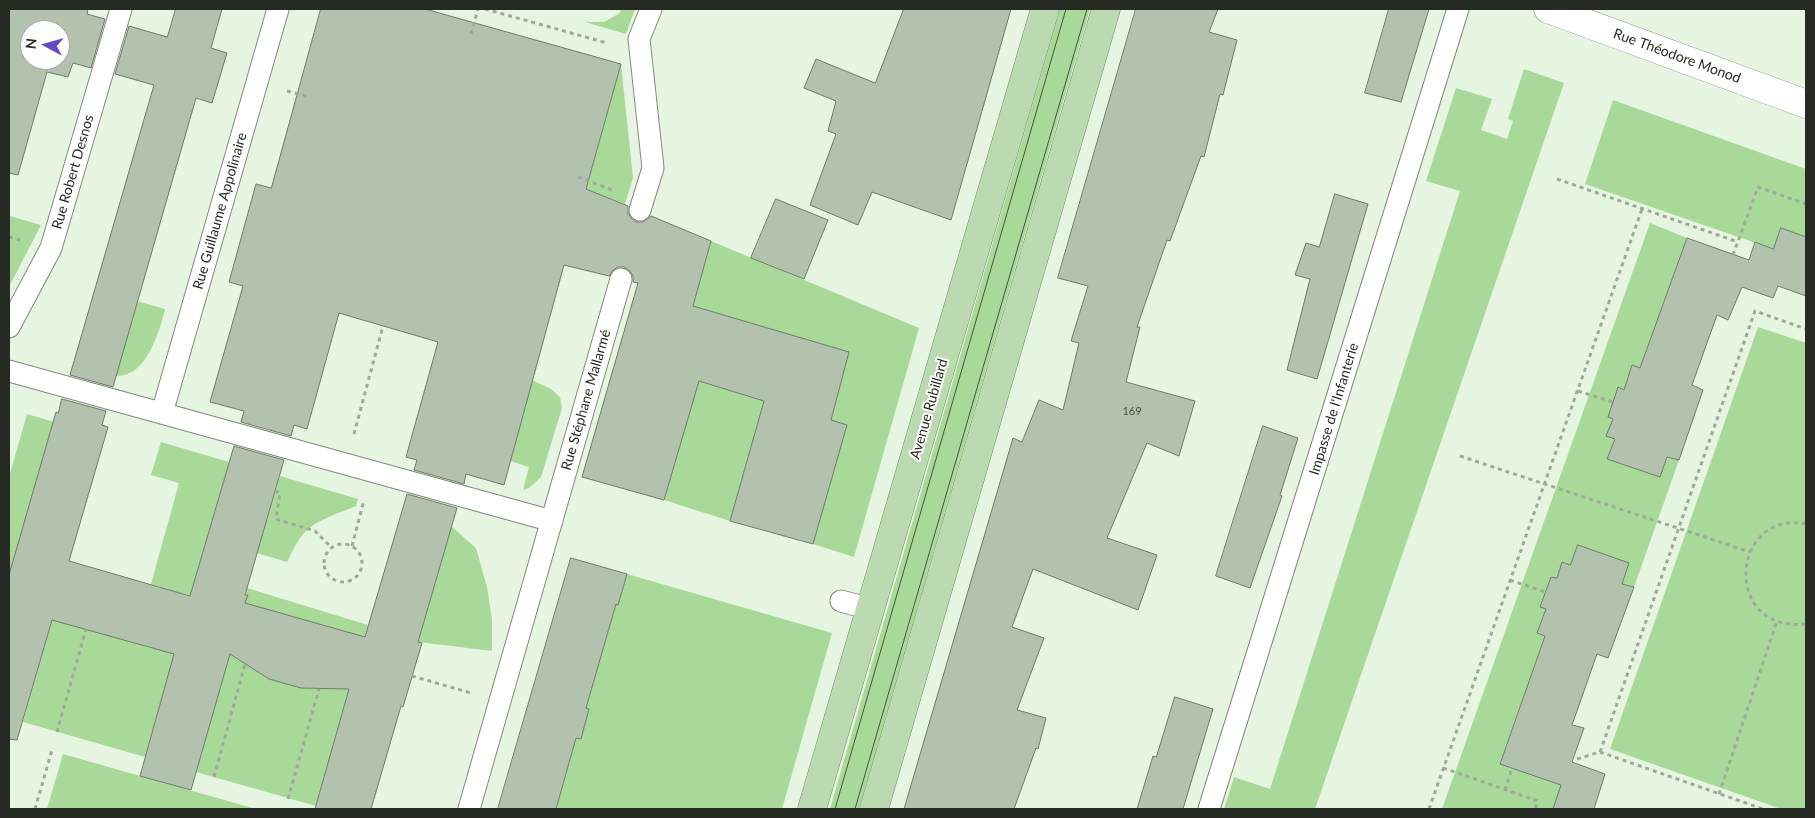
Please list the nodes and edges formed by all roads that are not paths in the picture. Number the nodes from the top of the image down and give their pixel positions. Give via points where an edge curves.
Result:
1 (120, 9) edge
2 (278, 9) edge
3 (651, 9) edge
4 (1045, 9) edge
5 (1106, 9) edge
6 (1458, 9) edge
7 (1548, 9) edge
8 (1806, 104) edge
9 (641, 206) road end
10 (621, 279) dead end
11 (9, 327) edge
12 (9, 371) edge
13 (162, 413) junction
14 (552, 521) junction
15 (841, 601) dead end
16 (871, 609) junction
17 (469, 809) edge
18 (812, 809) edge
19 (874, 809) edge
20 (1209, 809) edge

1 - 11 lane, Rue Robert Desnos via 51,248
2 - 13 lane, Rue Guillaume Appolinaire
3 - 9 lane via 640,39 652,168
4 - 16 main road, Avenue Rubillard
5 - 19 main road
6 - 20 lane, Impasse de l'Infanterie
7 - 8 street, Rue Théodore Monod
10 - 14 lane, Rue Stéphane Mallarmé
12 - 13 lane
13 - 14 lane
14 - 17 lane, Rue Stéphane Mallarmé
15 - 16 lane
16 - 18 main road, Avenue Rubillard

